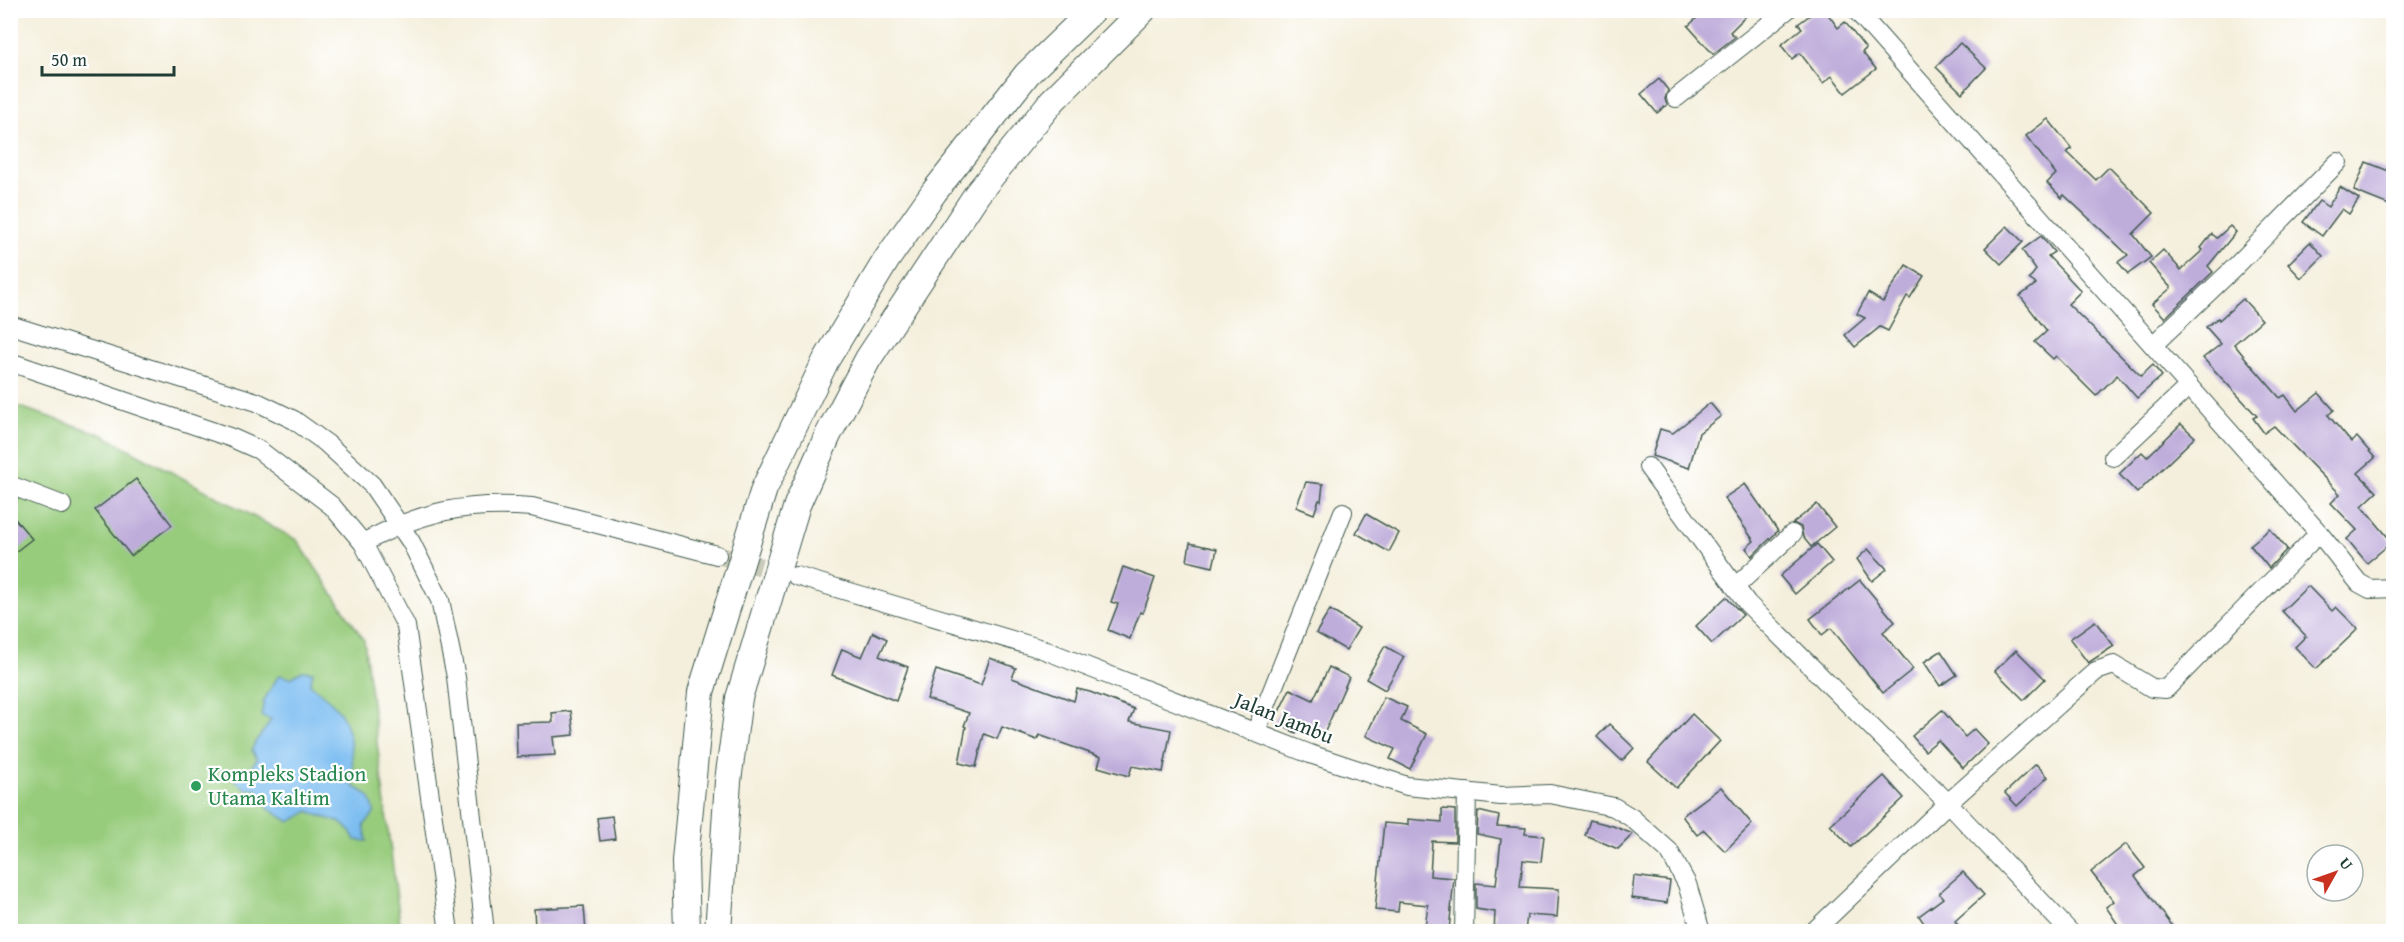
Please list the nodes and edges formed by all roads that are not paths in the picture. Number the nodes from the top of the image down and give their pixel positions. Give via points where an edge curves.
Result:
1 (1093, 10) edge
2 (1143, 10) edge
3 (1787, 10) edge
4 (1856, 10) edge
5 (1676, 98) dead end
6 (2337, 162) dead end
7 (10, 325) edge
8 (2153, 345) junction
9 (10, 362) edge
10 (2189, 386) junction
11 (2113, 457) dead end
12 (1648, 467) dead end
13 (10, 485) edge
14 (62, 505) dead end
15 (1343, 512) dead end
16 (399, 524) junction
17 (2319, 533) junction
18 (1792, 534) dead end
19 (363, 543) junction
20 (717, 555) tunnel mouth
21 (796, 576) tunnel mouth
22 (1735, 587) junction
23 (2394, 588) edge
24 (1256, 731) junction
25 (1467, 792) junction
26 (1948, 803) junction
27 (2068, 931) edge
28 (449, 932) edge
29 (485, 932) edge
30 (687, 932) edge
31 (718, 932) edge
32 (1464, 932) edge
33 (1701, 932) edge
34 (1813, 932) edge

1 - 30 highway via 1027,74 887,259 826,360 764,489 701,692 685,861
2 - 31 highway via 1052,101 977,194 868,359 828,435 797,505 739,698 728,781
3 - 5 street
4 - 8 street
6 - 8 street
7 - 16 street via 257,402 294,420 372,485
8 - 10 street
9 - 19 street via 260,450 332,506
10 - 11 street
10 - 17 street
12 - 22 street
13 - 14 street
15 - 24 street
16 - 19 street
16 - 20 street via 451,509 532,507
16 - 29 street via 440,600 456,677
17 - 23 street via 2359,583 2370,588
17 - 26 street via 2166,689 2152,688 2114,665 2104,666
18 - 22 street
19 - 28 street via 406,626
21 - 24 street, Jalan Jambu via 1042,649
22 - 26 street
24 - 25 street, Jalan Jambu via 1362,773 1407,786
25 - 32 street
25 - 33 street, Jalan Jambu via 1501,796 1550,794 1614,807 1669,851 1688,884
26 - 27 street
26 - 34 street

